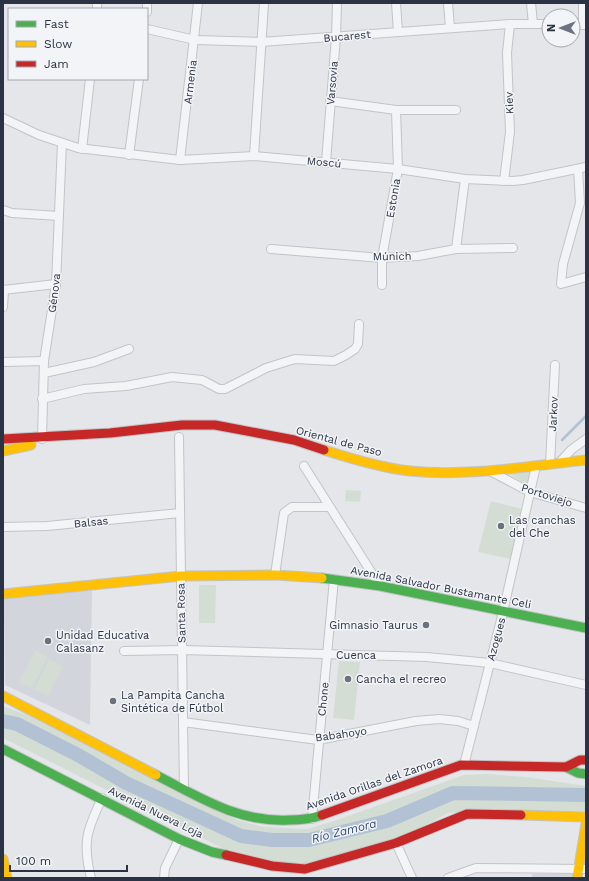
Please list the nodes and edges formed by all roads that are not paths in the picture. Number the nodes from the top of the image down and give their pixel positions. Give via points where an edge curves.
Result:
1 (198, 3) edge
2 (264, 3) edge
3 (337, 3) edge
4 (396, 3) edge
5 (448, 3) edge
6 (531, 3) edge
7 (583, 3) edge
8 (510, 24) junction
9 (533, 24) junction
10 (541, 24) edge
11 (585, 24) edge
12 (450, 28) junction
13 (148, 29) edge
14 (398, 32) junction
15 (336, 37) junction
16 (195, 40) junction
17 (261, 42) junction
18 (90, 80) edge
19 (139, 80) edge
20 (330, 101) junction
21 (396, 110) junction
22 (456, 110) dead end
23 (3, 118) edge
24 (62, 143) junction
25 (82, 149) junction
26 (129, 155) junction
27 (254, 156) junction
28 (180, 160) junction
29 (326, 162) junction
30 (582, 168) edge
31 (398, 169) junction
32 (465, 179) junction
33 (504, 181) junction
34 (3, 210) edge
35 (59, 216) junction
36 (513, 248) dead end
37 (271, 249) dead end
38 (456, 249) junction
39 (382, 258) junction
40 (586, 277) edge
41 (56, 284) junction
42 (382, 285) dead end
43 (4, 290) edge
44 (3, 307) edge
45 (359, 324) dead end
46 (129, 349) dead end
47 (44, 360) junction
48 (3, 362) edge
49 (555, 365) dead end
50 (44, 373) junction
51 (42, 399) junction
52 (179, 437) dead end
53 (3, 439) edge
54 (586, 439) edge
55 (42, 440) junction
56 (3, 451) edge
57 (586, 460) edge
58 (555, 463) junction
59 (304, 466) dead end
60 (536, 466) junction
61 (487, 470) junction
62 (530, 492) junction
63 (328, 506) junction
64 (586, 508) edge
65 (180, 513) junction
66 (3, 528) edge
67 (275, 575) junction
68 (181, 576) junction
69 (334, 579) junction
70 (380, 586) junction
71 (3, 594) edge
72 (503, 612) junction
73 (586, 628) edge
74 (182, 650) junction
75 (124, 651) dead end
76 (327, 656) junction
77 (490, 663) junction
78 (586, 685) edge
79 (3, 696) edge
80 (183, 722) junction
81 (474, 726) junction
82 (318, 740) junction
83 (3, 749) edge
84 (586, 760) edge
85 (464, 765) junction
86 (566, 767) junction
87 (586, 774) edge
88 (184, 789) junction
89 (102, 798) junction
90 (586, 817) edge
91 (312, 819) junction
92 (586, 824) edge
93 (180, 839) junction
94 (396, 843) junction
95 (3, 859) edge
96 (582, 869) edge
97 (305, 873) edge
98 (7, 878) edge
99 (91, 878) edge
100 (164, 878) edge
101 (412, 878) edge
102 (448, 878) edge
103 (577, 878) edge

1 - 16 street, Armenia
2 - 17 street
3 - 15 street, Varsovia
4 - 14 street
5 - 12 street
6 - 9 street
7 - 11 street
8 - 9 street, Bucarest
8 - 12 street, Bucarest
8 - 33 street, Kiev via 507,53 510,132
9 - 10 street, Bucarest
12 - 14 street, Bucarest
13 - 16 street, Bucarest
14 - 15 street, Bucarest
15 - 17 street, Bucarest
15 - 20 street, Varsovia
16 - 17 street, Bucarest
16 - 28 street, Armenia
17 - 27 street
18 - 25 street
19 - 26 street
20 - 21 street
20 - 29 street, Varsovia
21 - 22 street
21 - 31 street, Estonia
23 - 24 street, Moscú
24 - 25 street, Moscú
24 - 35 street, Génova
25 - 26 street, Moscú
26 - 28 street, Moscú
27 - 28 street, Moscú
27 - 29 street, Moscú
29 - 31 street, Moscú
30 - 33 street, Moscú via 523,180
30 - 40 street via 580,203 563,264 561,284
31 - 32 street, Moscú
31 - 39 street, Estonia
32 - 33 street, Moscú
32 - 38 street
34 - 35 street via 12,214
35 - 41 street, Génova
36 - 38 street, Múnich
37 - 39 street, Múnich
38 - 39 street, Múnich via 418,256
39 - 42 street, Estonia
41 - 43 street
41 - 47 street, Génova
43 - 44 street
45 - 51 street via 358,344 346,356 334,360 296,359 285,362 266,368 225,389 219,389 202,380 172,377 126,386 84,389
46 - 50 street via 94,362
47 - 48 street
47 - 50 street, Génova
49 - 58 street, Jarkov
50 - 51 street, Génova
51 - 55 street, Génova
52 - 65 street, Santa Rosa
53 - 55 main road
54 - 58 street
55 - 56 main road
55 - 61 main road, Oriental de Paso via 182,425 215,425 294,440 350,458 409,471
57 - 58 main road, Oriental de Paso
58 - 60 main road, Oriental de Paso
59 - 63 street
60 - 61 main road, Oriental de Paso
60 - 62 street, Azogues
61 - 62 street, Portoviejo
62 - 64 street, Portoviejo
62 - 72 street, Azogues
63 - 67 street via 292,507 284,513
63 - 70 street
65 - 66 street, Balsas
65 - 68 street, Santa Rosa
67 - 68 main road, Avenida Salvador Bustamante Celi
67 - 69 main road, Avenida Salvador Bustamante Celi
68 - 71 main road, Avenida Salvador Bustamante Celi
68 - 74 street, Santa Rosa
69 - 70 main road, Avenida Salvador Bustamante Celi
69 - 76 street, Chone
70 - 72 main road, Avenida Salvador Bustamante Celi
72 - 73 main road, Avenida Salvador Bustamante Celi
72 - 77 street, Azogues
74 - 75 street, Cuenca
74 - 76 street, Cuenca
74 - 80 street, Santa Rosa
76 - 77 street, Cuenca via 389,655
76 - 82 street, Chone
77 - 78 street, Cuenca
77 - 81 street, Azogues
79 - 88 main road, Avenida Orillas del Zamora
80 - 82 street, Babahoyo
80 - 88 street, Santa Rosa
81 - 82 street, Babahoyo via 439,719 416,721
81 - 85 street, Azogues
82 - 91 street, Chone
83 - 89 main road, Avenida Nueva Loja
84 - 86 main road, Avenida Orillas del Zamora
85 - 86 main road, Avenida Orillas del Zamora
85 - 91 main road, Avenida Orillas del Zamora
86 - 87 main road, Avenida Orillas del Zamora via 578,774
88 - 91 main road, Avenida Orillas del Zamora via 224,810 251,818 275,822
89 - 93 main road, Avenida Nueva Loja
89 - 99 street via 88,828 86,839
90 - 94 main road, Avenida Nueva Loja via 467,814
92 - 96 main road
93 - 97 main road, Avenida Nueva Loja via 247,862
93 - 100 street via 165,868
94 - 97 main road, Avenida Nueva Loja
94 - 101 street
95 - 98 main road
96 - 102 street via 476,868
96 - 103 main road

